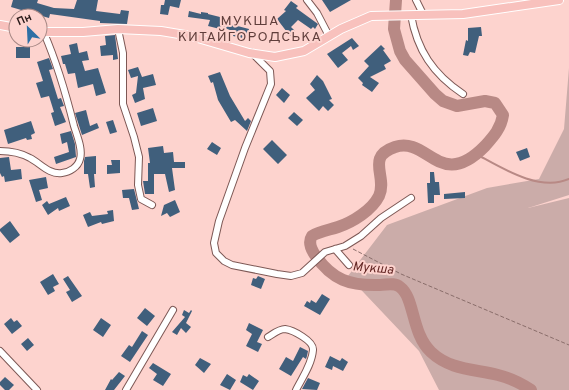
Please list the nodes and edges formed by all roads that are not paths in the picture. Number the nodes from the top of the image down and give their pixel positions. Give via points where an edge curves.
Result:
1 (307, 0) edge
2 (416, 0) edge
3 (559, 0) edge
4 (423, 14) junction
5 (409, 15) junction
6 (118, 29) junction
7 (48, 33) edge
8 (329, 36) junction
9 (48, 48) edge
10 (252, 53) junction
11 (463, 94) dead end
12 (0, 151) edge
13 (412, 198) dead end
14 (152, 205) dead end
15 (335, 249) junction
16 (349, 266) dead end
17 (173, 310) dead end
18 (268, 337) dead end
19 (0, 351) edge
20 (37, 390) edge
21 (126, 390) edge
22 (296, 390) edge

1 - 8 street via 318,13
2 - 4 street
3 - 4 main road via 463,14
4 - 5 main road
5 - 8 main road via 371,16
5 - 11 street via 419,46 429,63 452,87
6 - 7 main road
6 - 10 main road via 161,31 191,36
6 - 14 street via 124,60 123,104 139,157 138,185 141,199
8 - 10 main road via 304,52 275,57
9 - 12 street via 63,84 79,142 80,159 77,166 56,173 47,170 29,157
10 - 15 street via 270,71 271,84 228,191 214,243 216,253 232,265 291,276 302,273 325,252
13 - 15 street via 345,246
15 - 16 street
17 - 21 street
18 - 22 street via 286,330 308,340 312,345 310,362
19 - 20 street

